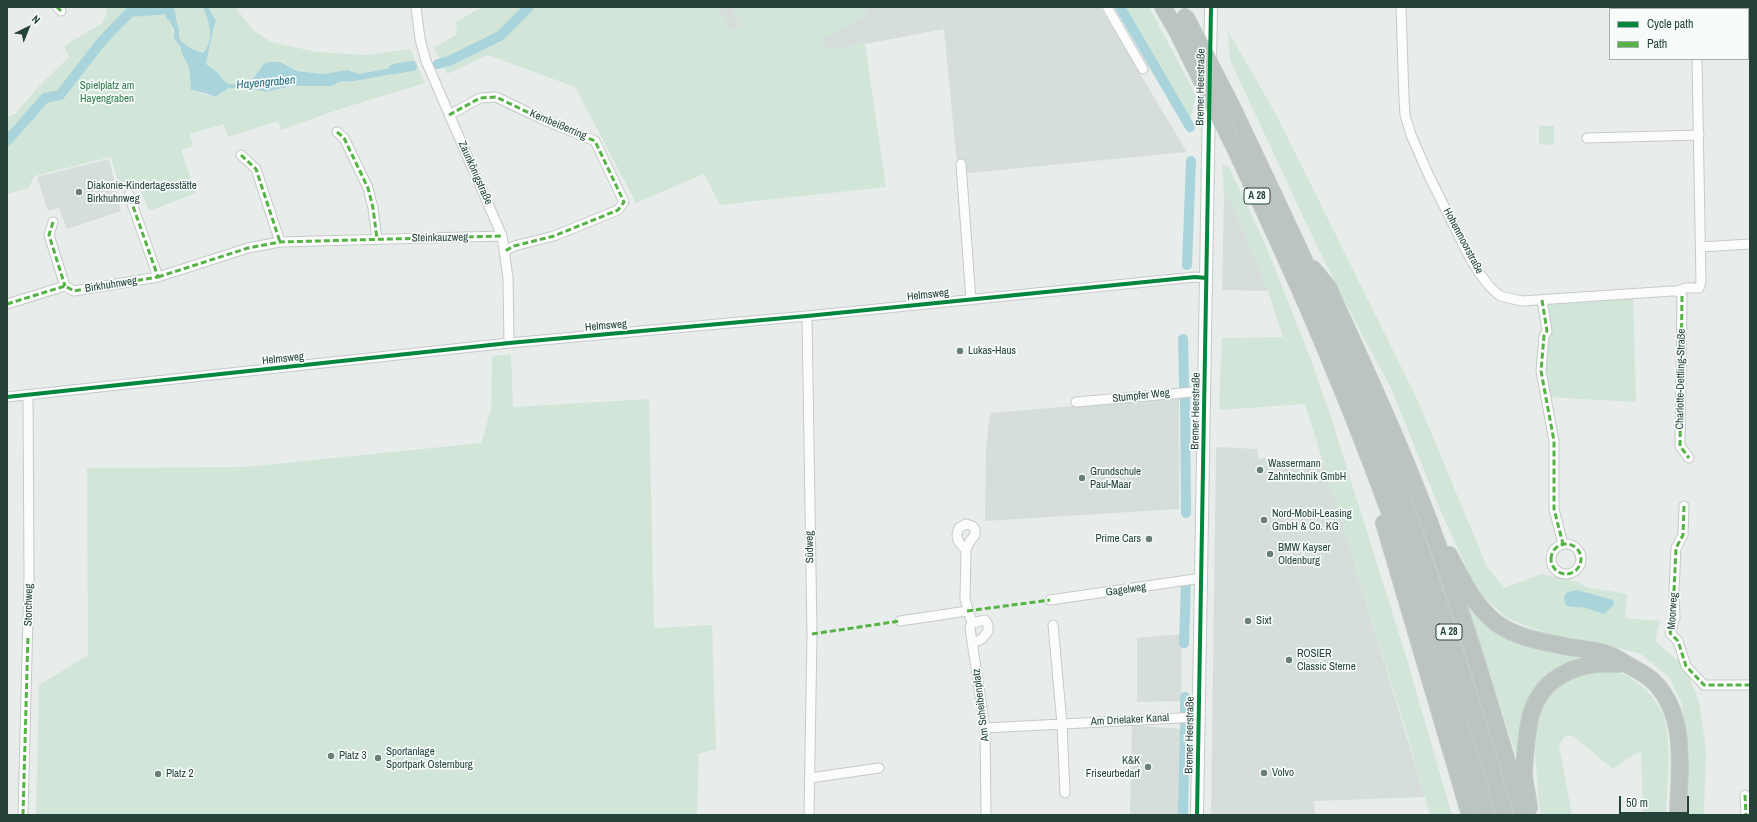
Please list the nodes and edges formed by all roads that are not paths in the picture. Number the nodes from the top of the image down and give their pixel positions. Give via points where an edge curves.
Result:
1 (416, 7) edge
2 (1107, 7) edge
3 (1164, 7) edge
4 (1211, 7) edge
5 (1401, 7) edge
6 (1183, 11) edge
7 (1697, 60) edge
8 (1144, 69) dead end
9 (449, 115) junction
10 (337, 132) dead end
11 (1699, 135) junction
12 (1587, 138) dead end
13 (241, 155) dead end
14 (961, 164) dead end
15 (129, 195) dead end
16 (53, 222) dead end
17 (502, 236) junction
18 (377, 239) junction
19 (280, 242) junction
20 (1750, 244) edge
21 (1701, 247) junction
22 (504, 252) junction
23 (1301, 253) junction
24 (220, 258) joint
25 (158, 277) junction
26 (1206, 278) junction
27 (65, 286) junction
28 (1680, 294) junction
29 (971, 300) junction
30 (1542, 300) junction
31 (7, 304) edge
32 (807, 316) junction
33 (509, 343) junction
34 (1205, 391) junction
35 (28, 395) junction
36 (7, 397) edge
37 (1076, 402) dead end
38 (1368, 455) junction
39 (1689, 458) dead end
40 (1684, 506) dead end
41 (1429, 523) junction
42 (1563, 544) dead end
43 (966, 550) dead end
44 (1202, 578) junction
45 (1050, 600) dead end
46 (968, 611) junction
47 (900, 621) dead end
48 (972, 623) junction
49 (1053, 625) dead end
50 (973, 644) junction
51 (1628, 665) junction
52 (1750, 685) edge
53 (1199, 717) junction
54 (1062, 724) junction
55 (986, 728) junction
56 (879, 768) dead end
57 (810, 778) junction
58 (1065, 793) dead end
59 (1745, 795) dead end
60 (23, 815) edge
61 (809, 815) edge
62 (986, 815) edge
63 (1197, 815) edge
64 (1470, 815) edge
65 (1487, 815) edge
66 (1505, 815) edge
67 (1523, 815) edge
68 (1529, 815) edge
69 (1678, 815) edge
70 (1746, 815) edge

1 - 9 street, Zaunkönigstraße via 424,55
2 - 8 street
3 - 38 highway, A 28, bridge via 1282,249
4 - 26 street, Bremer Heerstraße
5 - 30 street, Hohenmoorstraße via 1405,114 1429,176 1471,260 1490,287 1507,299
6 - 23 highway, A 28, bridge
7 - 11 street, Hohenmoorstraße
9 - 17 street, Zaunkönigstraße
9 - 22 street, Kernbeißerring via 480,98 496,97 595,141 624,202 618,210 554,236 514,246
10 - 18 street via 344,138 368,188
11 - 12 street
11 - 21 street, Hohenmoorstraße
13 - 19 street via 256,168
14 - 29 street
15 - 25 street
16 - 27 street via 49,235
17 - 18 street, Steinkauzweg
17 - 22 street, Zaunkönigstraße
18 - 19 street, Steinkauzweg
19 - 24 street, Steinkauzweg via 248,248
20 - 21 street
21 - 28 street, Hohenmoorstraße via 1699,288 1685,288
22 - 33 street, Zaunkönigstraße via 508,278
23 - 41 highway via 1328,287 1390,424
23 - 66 highway, A 28 via 1351,368 1424,558 1458,659
24 - 25 street, Birkhuhnweg
25 - 27 street, Birkhuhnweg via 74,291
26 - 29 street, Helmsweg via 1086,287
26 - 34 street, Bremer Heerstraße
27 - 31 street, Birkhuhnweg
28 - 30 street, Hohenmoorstraße
28 - 39 street, Charlotte-Dettling-Straße via 1680,446
29 - 32 street, Helmsweg
30 - 42 street via 1547,331 1544,336 1541,371 1554,441 1554,509
32 - 33 street, Helmsweg
32 - 57 street, Südweg via 812,634
33 - 35 street, Helmsweg
34 - 37 street, Stumpfer Weg
34 - 44 street, Bremer Heerstraße
35 - 36 street, Helmsweg
35 - 60 street, Storchweg via 29,577
38 - 64 highway via 1386,531
38 - 65 highway, A 28 via 1410,567
40 - 52 street, Moorweg via 1683,535 1676,548 1675,618 1670,633 1678,641 1686,666 1704,685
41 - 51 highway via 1468,592 1496,622 1512,632 1536,640 1610,655
41 - 67 highway
43 - 46 street, Am Scheibenplatz via 965,599
44 - 45 street, Gagelweg
44 - 53 street, Bremer Heerstraße
46 - 47 street
46 - 48 street, Am Scheibenplatz
48 - 50 street, Am Scheibenplatz via 970,628
48 - 50 street via 984,620 988,625 988,631 982,639
49 - 54 street
50 - 55 street, Am Scheibenplatz
51 - 68 highway via 1589,664 1571,669 1544,689 1530,715 1527,734 1524,774
51 - 69 highway via 1645,674 1656,684 1674,716 1679,742
53 - 54 street, Am Drielaker Kanal
53 - 63 street, Bremer Heerstraße
54 - 55 street, Am Drielaker Kanal
54 - 58 street
55 - 62 street, Am Scheibenplatz
56 - 57 street
57 - 61 street, Südweg
59 - 70 street

